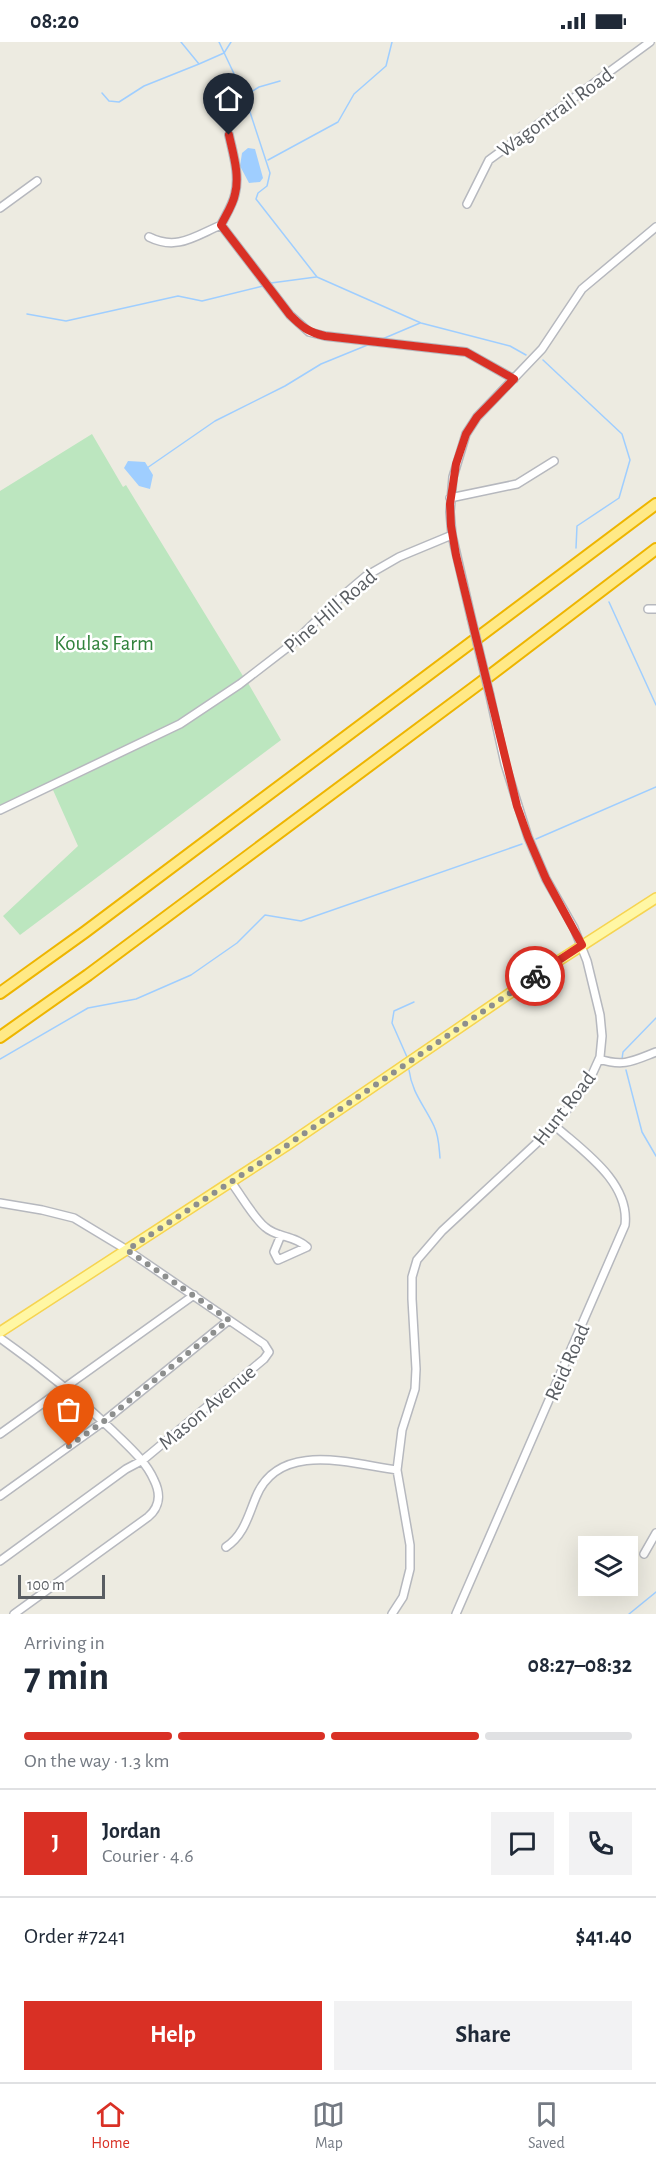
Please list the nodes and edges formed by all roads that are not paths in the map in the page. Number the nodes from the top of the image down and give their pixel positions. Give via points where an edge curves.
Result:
1 (650, 42) edge
2 (229, 135) dead end
3 (37, 181) dead end
4 (467, 204) dead end
5 (0, 208) edge
6 (221, 225) junction
7 (656, 226) edge
8 (149, 237) dead end
9 (514, 379) junction
10 (554, 462) dead end
11 (450, 498) junction
12 (656, 504) edge
13 (452, 535) junction
14 (656, 549) edge
15 (0, 810) edge
16 (656, 898) edge
17 (582, 945) junction
18 (0, 993) edge
19 (0, 1037) edge
20 (656, 1052) edge
21 (599, 1059) junction
22 (555, 1126) junction
23 (231, 1182) junction
24 (0, 1203) edge
25 (281, 1234) junction
26 (127, 1250) junction
27 (194, 1295) junction
28 (229, 1320) junction
29 (0, 1332) edge
30 (0, 1338) edge
31 (65, 1387) junction
32 (103, 1422) junction
33 (0, 1434) edge
34 (142, 1460) junction
35 (397, 1470) junction
36 (0, 1496) edge
37 (656, 1533) edge
38 (226, 1547) dead end
39 (644, 1554) dead end
40 (0, 1561) edge
41 (14, 1614) edge
42 (392, 1614) edge
43 (456, 1614) edge

1 - 4 street, Wagontrail Road via 489,160
2 - 6 street via 237,185
3 - 5 street
6 - 8 street via 180,243 161,243
6 - 9 street via 290,315 309,332 466,352
7 - 9 street via 582,289 548,342
9 - 11 street via 466,434
10 - 11 street via 517,484
11 - 13 street
12 - 18 highway
13 - 15 street, Pine Hill Road via 366,576 268,664 180,724
13 - 17 street, Hunt Road, bridge via 512,790 546,879
14 - 19 highway via 107,962
16 - 17 main road
17 - 21 street, Hunt Road via 600,1015
17 - 23 main road
20 - 21 street via 626,1064
21 - 22 street, Hunt Road
22 - 35 street, Hunt Road via 442,1231 417,1260 412,1277 415,1389 402,1430
22 - 43 street, Reid Road via 612,1181 627,1213 625,1225
23 - 25 street via 265,1227
23 - 26 main road
24 - 26 street, Mason Avenue via 74,1218
25 - 25 street via 298,1239 307,1247 278,1260 274,1252
26 - 27 street, Mason Avenue
26 - 29 main road
27 - 28 street, Mason Avenue
27 - 31 street
28 - 32 street
28 - 34 street, Mason Avenue via 267,1347 267,1357
30 - 31 street
31 - 32 street
31 - 33 street
32 - 34 street
32 - 36 street
34 - 40 street, Mason Avenue
34 - 41 street via 159,1494 153,1513
35 - 38 street via 308,1459 291,1463 265,1480 242,1532
35 - 42 street, Hunt Road via 410,1557 406,1588
37 - 39 street

